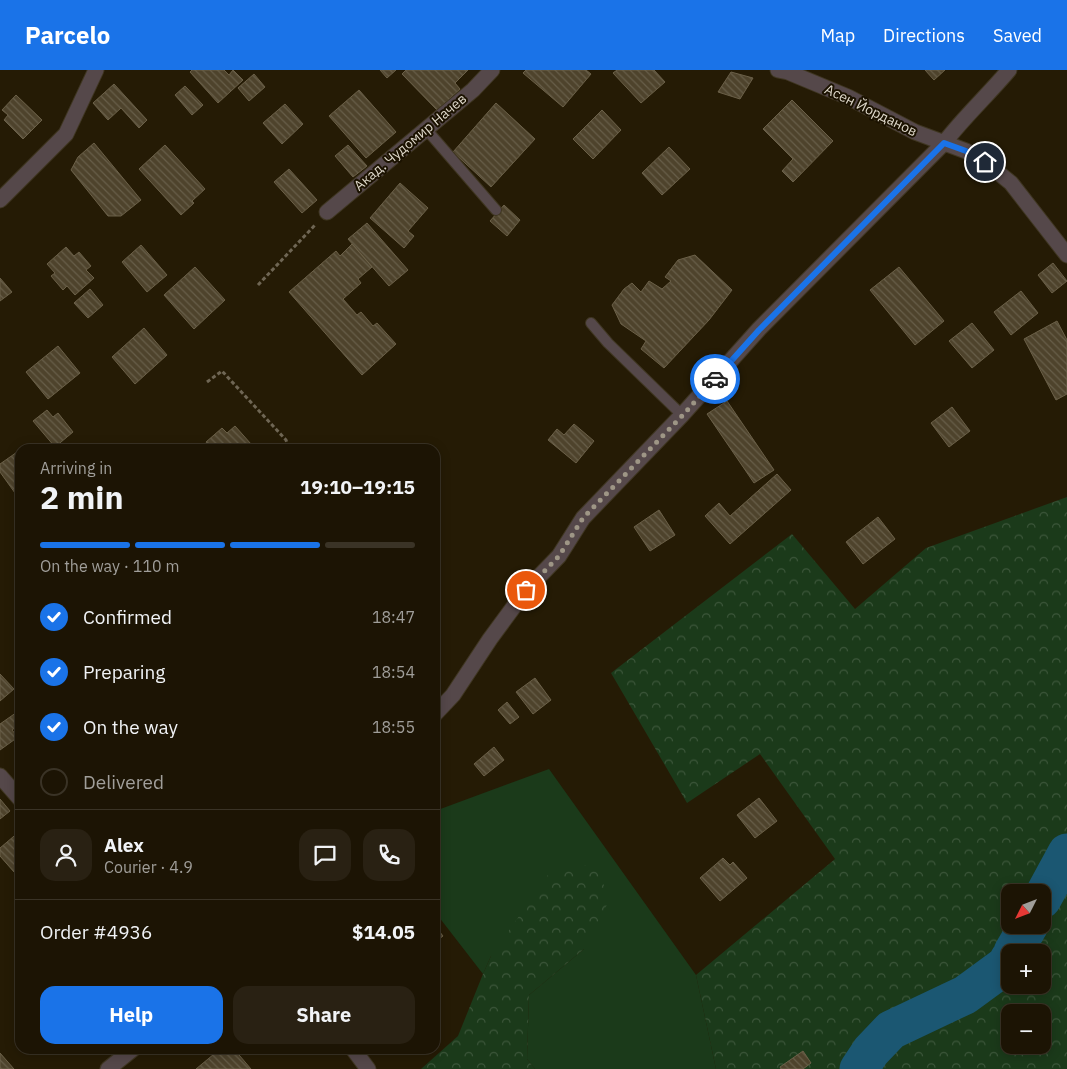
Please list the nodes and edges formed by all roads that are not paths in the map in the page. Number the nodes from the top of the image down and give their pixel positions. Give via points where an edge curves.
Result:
1 (96, 70) edge
2 (492, 70) edge
3 (778, 70) edge
4 (1008, 70) edge
5 (426, 129) junction
6 (944, 143) junction
7 (0, 200) edge
8 (496, 210) dead end
9 (327, 212) road end
10 (1067, 255) edge
11 (591, 323) dead end
12 (682, 416) junction
13 (440, 709) edge
14 (0, 776) edge
15 (15, 793) edge
16 (127, 1054) edge
17 (357, 1054) edge
18 (108, 1069) edge
19 (368, 1069) edge

1 - 7 street via 66,134
2 - 5 street, Акад. Чудомир Начев
3 - 6 street, Асен Йорданов via 848,98
4 - 6 street
5 - 8 lane
5 - 9 street, Акад. Чудомир Начев
6 - 10 street, Асен Йорданов via 985,162 1011,183
6 - 12 street via 759,330
11 - 12 lane
12 - 13 street via 583,518 559,556 526,590
14 - 15 street
16 - 18 street
17 - 19 street

